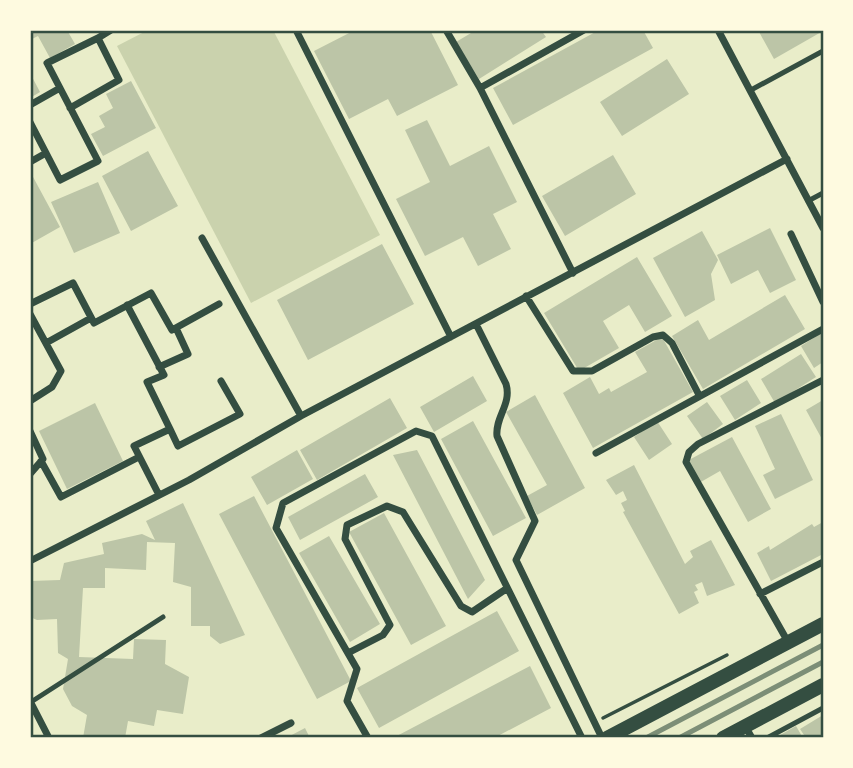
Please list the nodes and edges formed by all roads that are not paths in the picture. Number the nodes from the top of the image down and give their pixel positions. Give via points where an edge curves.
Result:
1 (111, 30) edge
2 (296, 30) edge
3 (446, 30) edge
4 (584, 30) edge
5 (718, 30) edge
6 (98, 38) junction
7 (823, 51) edge
8 (60, 88) junction
9 (480, 88) junction
10 (751, 90) junction
11 (30, 105) edge
12 (70, 108) junction
13 (30, 122) edge
14 (46, 153) junction
15 (787, 159) junction
16 (30, 162) edge
17 (823, 193) edge
18 (808, 201) junction
19 (822, 224) edge
20 (791, 234) dead end
21 (202, 238) dead end
22 (573, 273) junction
23 (526, 296) junction
24 (823, 302) edge
25 (219, 303) dead end
26 (30, 304) edge
27 (127, 305) junction
28 (30, 314) edge
29 (91, 318) junction
30 (476, 324) junction
31 (176, 328) junction
32 (823, 329) edge
33 (451, 337) junction
34 (46, 343) junction
35 (159, 367) junction
36 (823, 380) edge
37 (220, 381) dead end
38 (699, 394) junction
39 (30, 401) edge
40 (301, 416) junction
41 (170, 429) junction
42 (30, 431) edge
43 (596, 453) dead end
44 (139, 457) junction
45 (41, 461) junction
46 (30, 474) edge
47 (159, 495) junction
48 (30, 561) edge
49 (823, 562) edge
50 (506, 589) junction
51 (760, 594) junction
52 (163, 617) dead end
53 (823, 624) edge
54 (788, 642) junction
55 (348, 653) junction
56 (823, 685) edge
57 (30, 702) edge
58 (823, 708) edge
59 (291, 723) dead end
60 (749, 732) edge
61 (49, 738) edge
62 (261, 738) edge
63 (368, 738) edge
64 (582, 738) edge
65 (605, 738) edge
66 (723, 738) edge
67 (767, 738) edge

1 - 6 street
2 - 33 street
3 - 9 street
4 - 9 street
5 - 10 street
6 - 8 street via 47,63
6 - 12 street via 119,80
7 - 10 lane
8 - 11 street
8 - 12 street
9 - 22 street
10 - 15 street
12 - 14 street via 98,161 60,180
13 - 14 street
14 - 16 street
15 - 18 street
15 - 22 street
17 - 18 lane
18 - 19 street
20 - 24 street
21 - 40 street
22 - 23 street
23 - 30 street
23 - 38 street via 573,371 592,372 663,335 672,343
25 - 31 street
26 - 29 street via 73,283
27 - 29 street via 93,323
27 - 31 street via 151,293 172,330
27 - 35 street
28 - 34 street
29 - 34 street
30 - 33 street
30 - 65 street via 509,394 497,436 535,521 516,560
31 - 35 street via 188,354
32 - 38 street
33 - 40 street
34 - 39 street via 61,371 52,387
35 - 41 street via 163,375 147,382
36 - 51 street via 698,444 686,462
37 - 41 street via 240,414 178,446
38 - 43 street
40 - 47 street
41 - 44 street via 134,446
42 - 45 street
44 - 45 street via 61,497
44 - 47 street
45 - 46 street
47 - 48 street
49 - 51 street
50 - 55 street via 472,612 461,606 403,512 387,506 347,525 345,539 390,625 383,635
50 - 55 street via 432,436 416,431 282,503 276,528
50 - 64 street
51 - 54 street
52 - 57 lane
53 - 54 main road
54 - 65 main road
55 - 63 street via 357,669 347,701
56 - 60 main road
57 - 61 street
58 - 67 lane
59 - 62 street
60 - 66 main road

